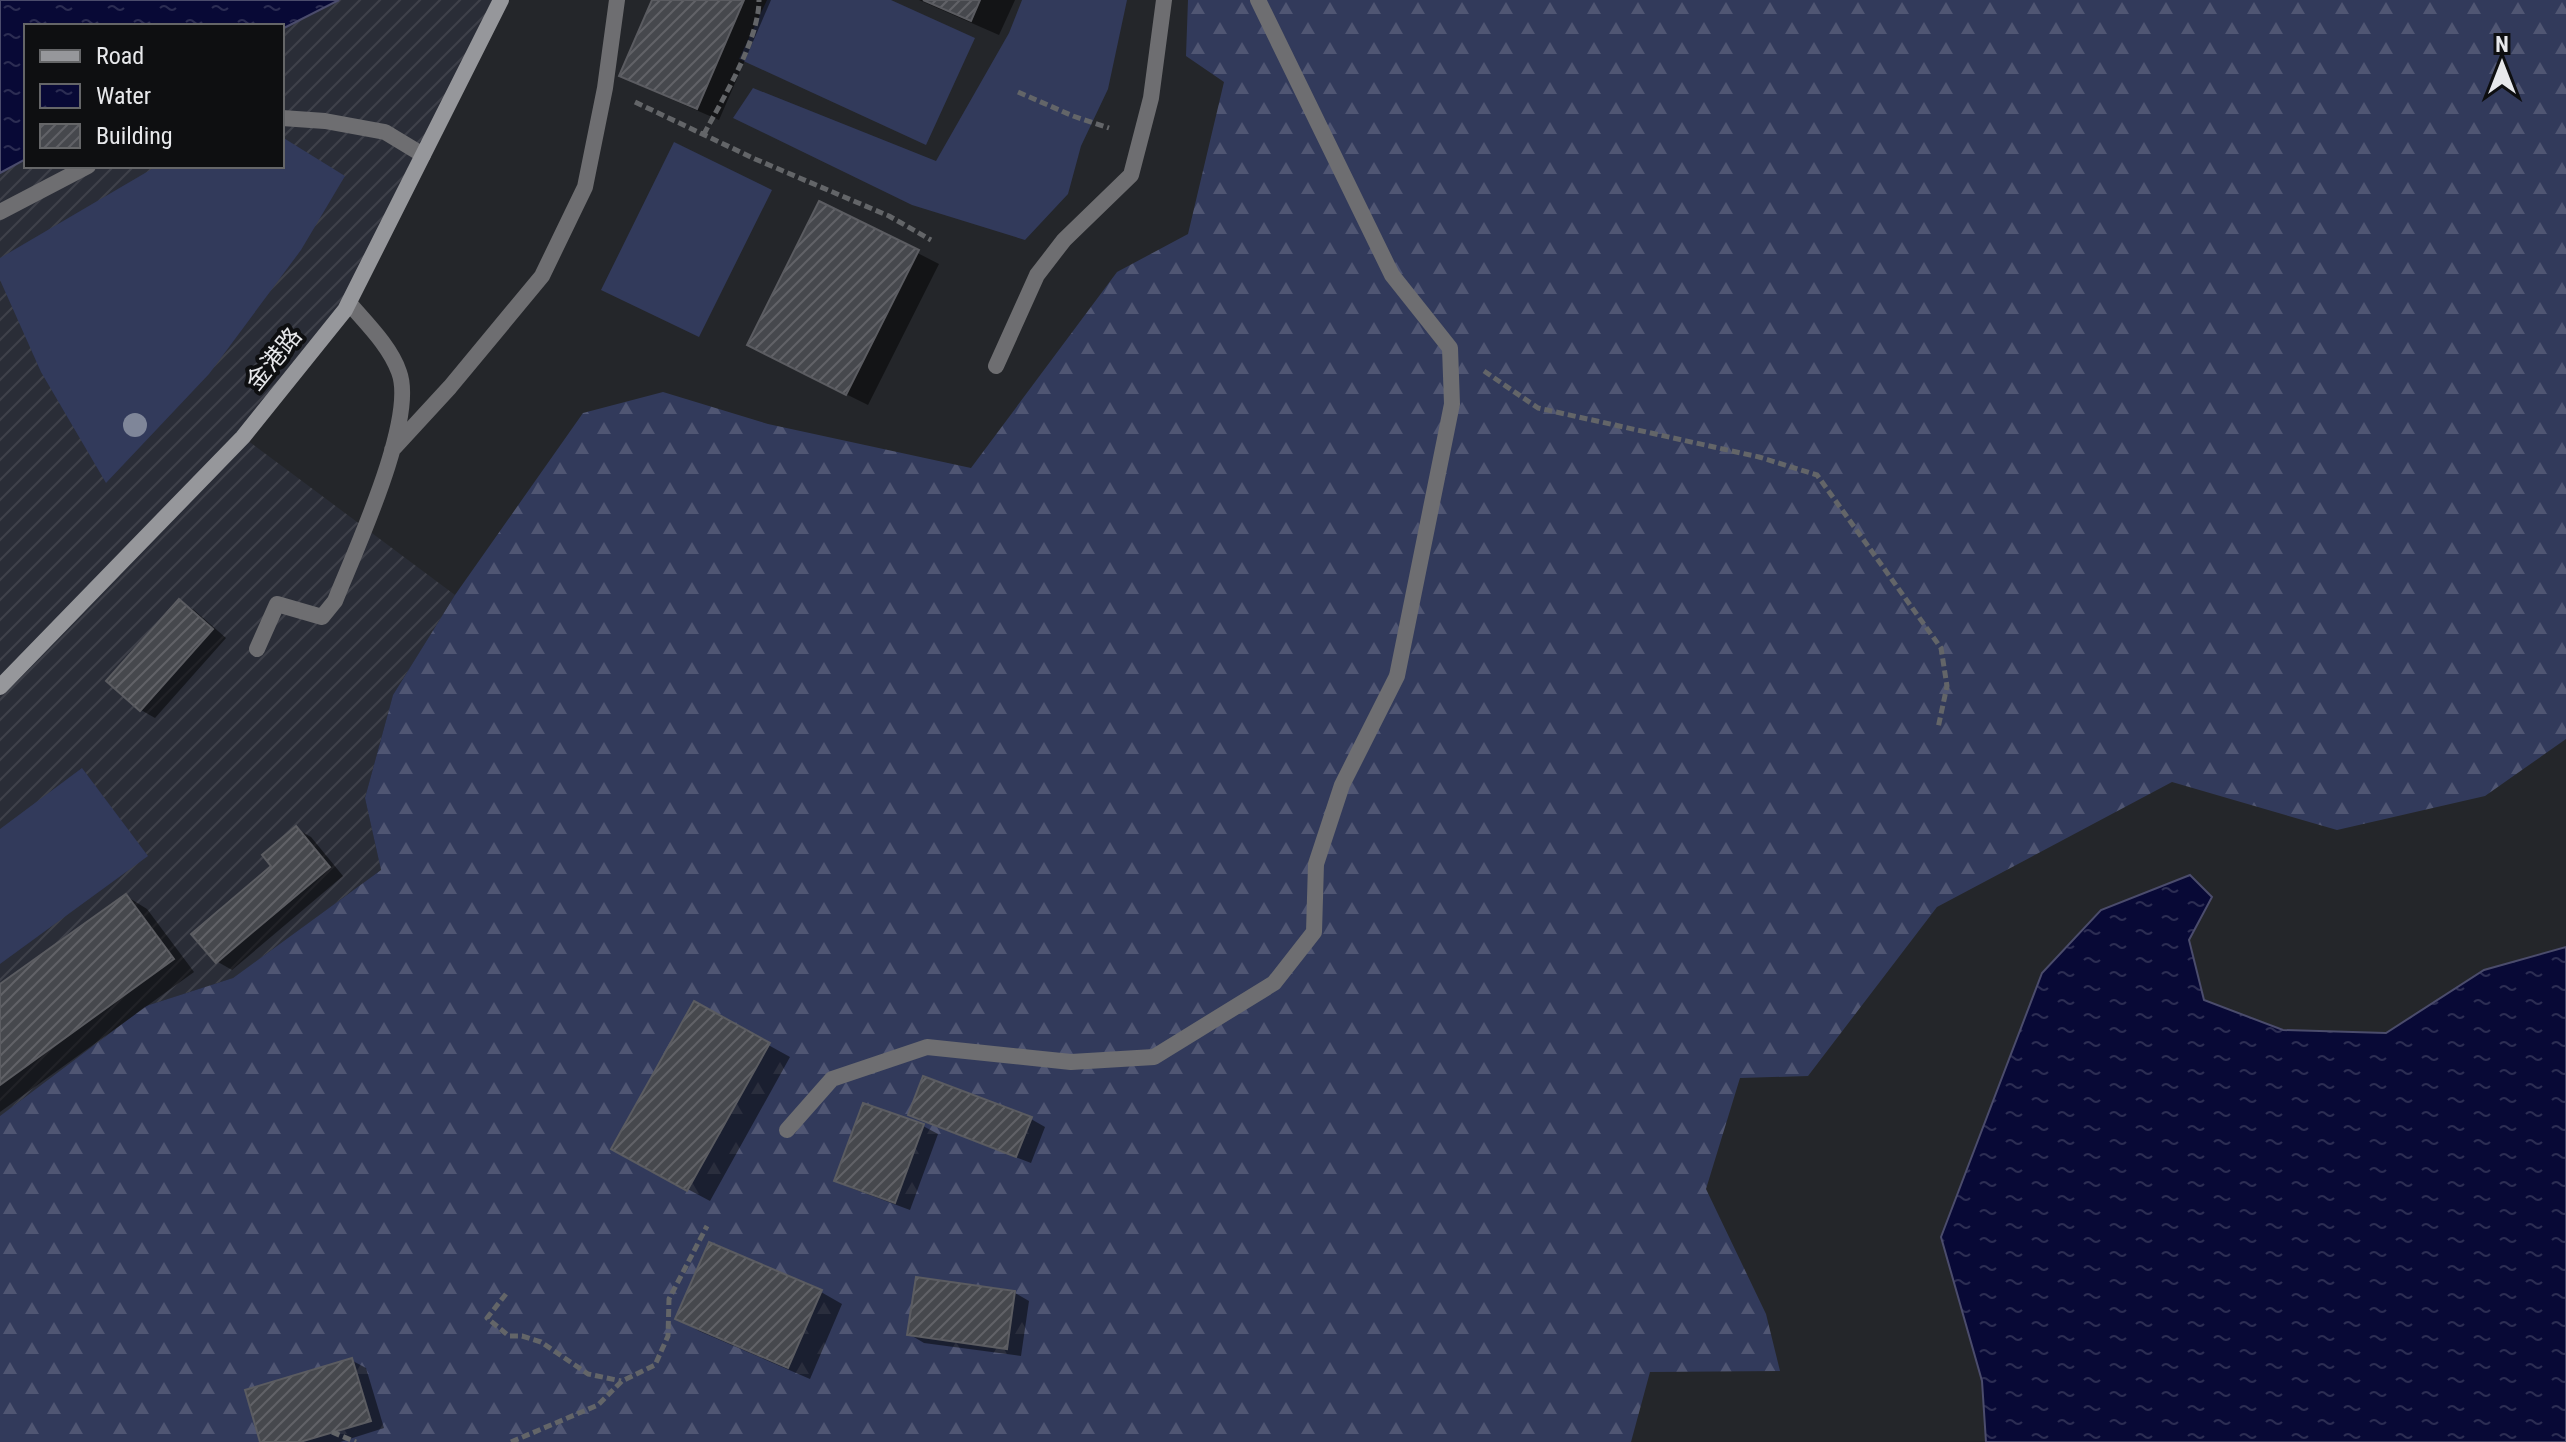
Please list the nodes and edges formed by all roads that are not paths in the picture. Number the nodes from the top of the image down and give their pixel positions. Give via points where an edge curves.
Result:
1 (501, 0) edge
2 (617, 0) edge
3 (1164, 0) edge
4 (1258, 0) edge
5 (284, 118) edge
6 (423, 155) junction
7 (84, 168) edge
8 (0, 212) edge
9 (349, 303) junction
10 (996, 366) dead end
11 (392, 450) junction
12 (257, 649) dead end
13 (0, 687) edge
14 (787, 1130) dead end

1 - 6 street, 金港路
2 - 11 lane via 585,187 542,276
3 - 10 lane via 1151,98 1131,175 1064,240 1037,275
4 - 14 lane via 1392,275 1450,348 1452,404 1397,676 1342,785 1316,864 1314,932 1274,983 1154,1057 1071,1062 927,1047 832,1079
5 - 6 lane via 385,132
6 - 9 street, 金港路
7 - 8 lane
9 - 11 lane via 400,373 403,402
9 - 13 street, 金港路 via 243,437
11 - 12 lane via 335,601 322,617 277,604

